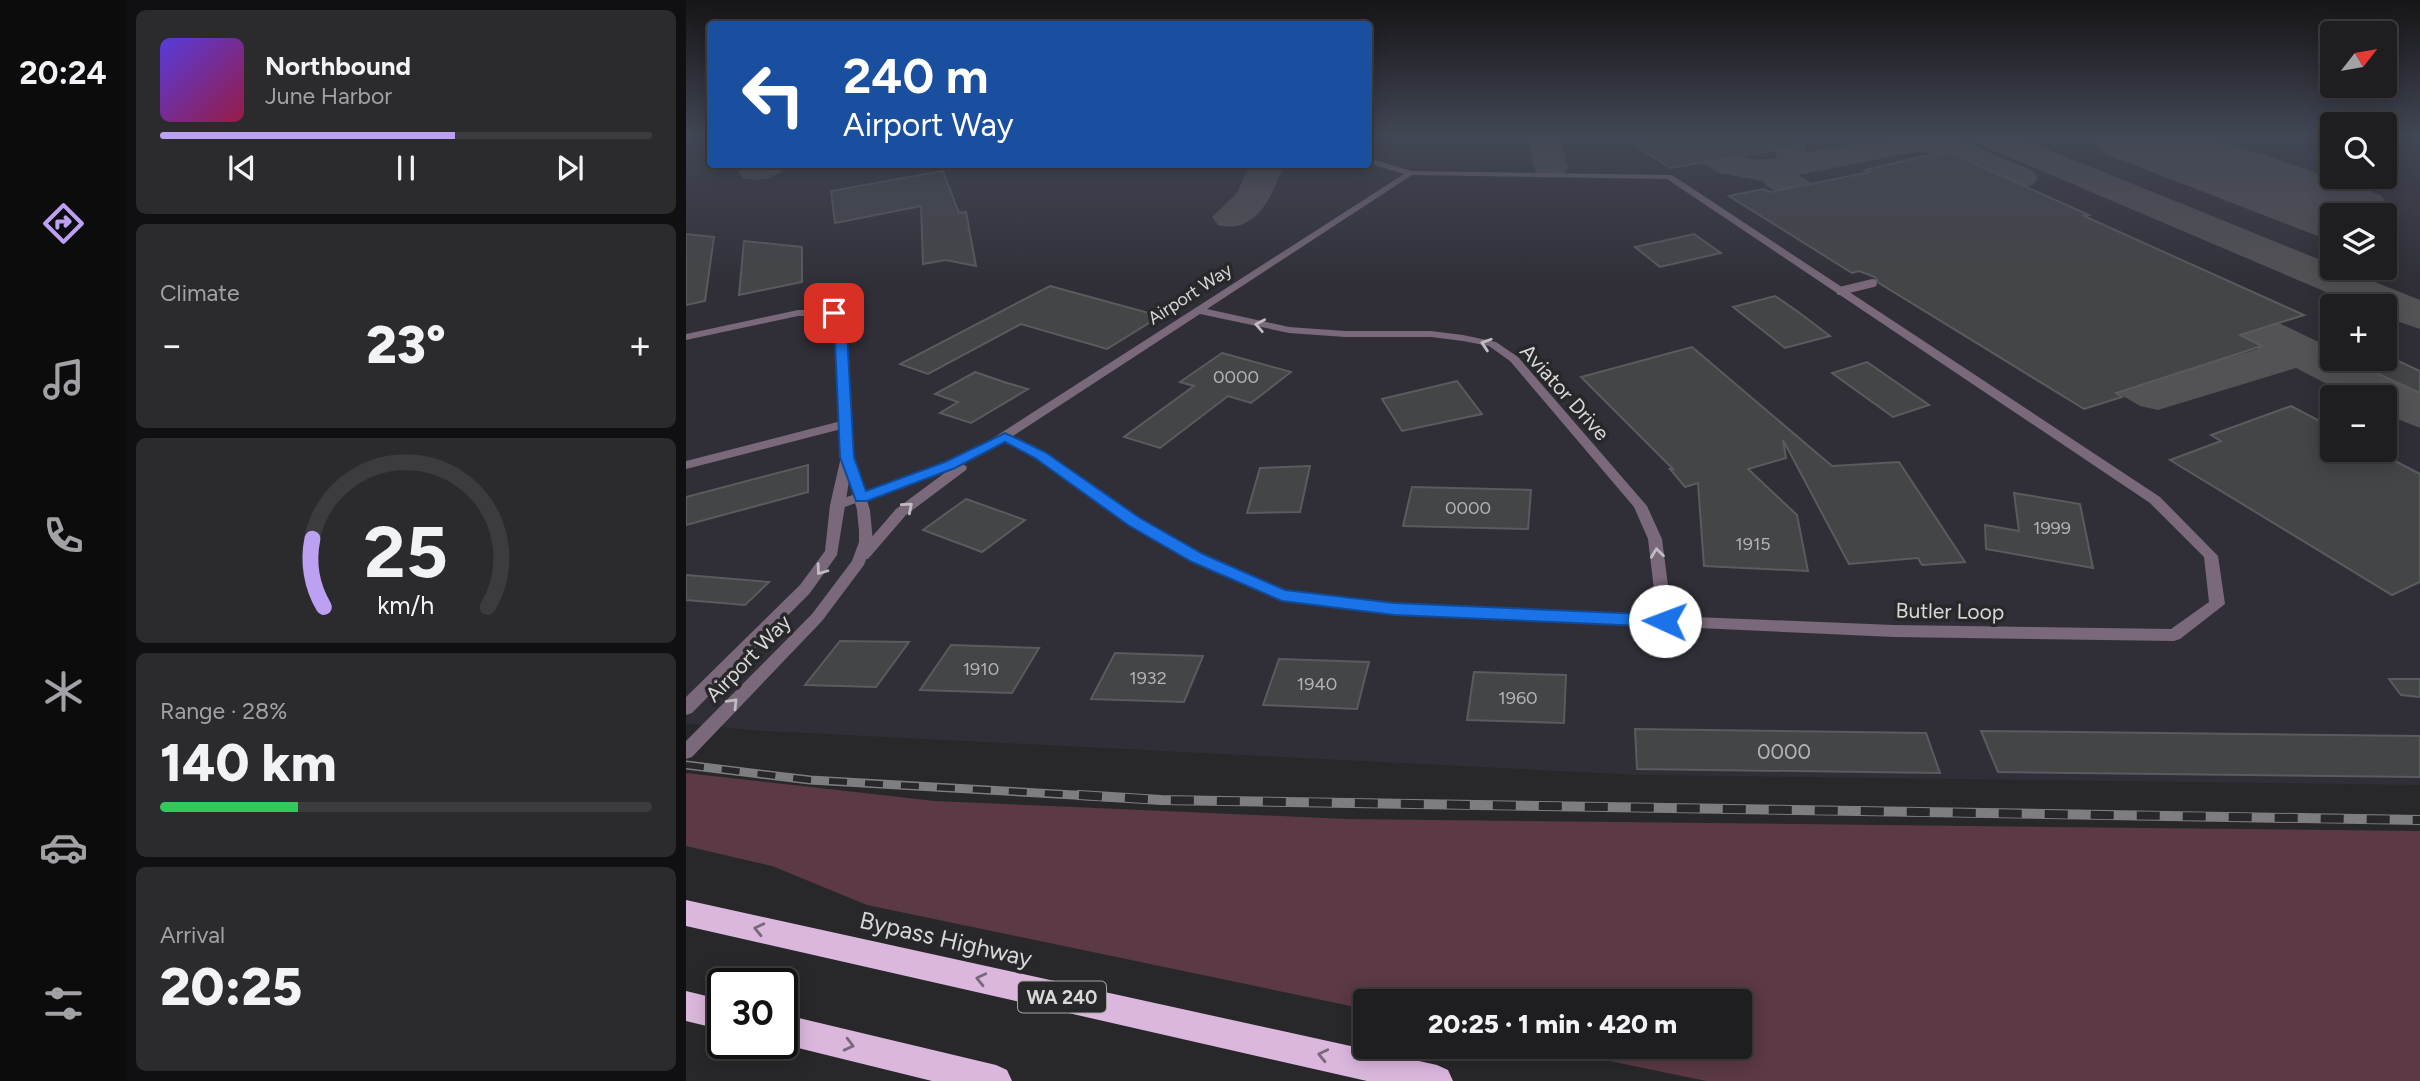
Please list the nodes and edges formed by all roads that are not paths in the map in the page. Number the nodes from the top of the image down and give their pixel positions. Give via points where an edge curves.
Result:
1 (1390, 186) edge
2 (1683, 186) edge
3 (1873, 283) dead end
4 (1840, 291) junction
5 (1200, 311) junction
6 (686, 337) edge
7 (845, 424) junction
8 (1005, 437) junction
9 (990, 445) junction
10 (847, 457) junction
11 (686, 465) edge
12 (862, 498) junction
13 (837, 505) junction
14 (863, 557) junction
15 (1665, 621) junction
16 (686, 708) edge
17 (686, 752) edge
18 (686, 913) edge
19 (686, 1006) edge
20 (707, 1011) edge
21 (798, 1034) edge
22 (996, 1081) edge
23 (1437, 1081) edge

1 - 5 street, Airport Way
2 - 4 street, Butler Loop
3 - 4 lane
4 - 15 street, Butler Loop via 2155,500 2211,556 2217,604 2174,635 1894,631
5 - 8 street, Airport Way
15 -> 5 street, Aviator Drive via 1655,539 1640,506 1514,359 1492,344 1431,334 1289,330
6 - 7 street via 798,313 834,313 840,317
7 - 10 street
7 - 11 street
8 - 9 street, Airport Way
8 - 15 street, Butler Loop via 1040,455 1134,522 1198,558 1282,595 1394,609
9 - 12 street, Airport Way via 940,470
14 -> 9 street, Airport Way via 901,512
10 - 12 street
10 - 13 street
12 - 13 street, Airport Way
12 - 14 street
13 -> 16 street, Airport Way via 827,563
17 -> 14 street, Airport Way via 830,603
23 -> 18 highway, Bypass Highway / WA 240
19 - 20 highway
21 -> 22 highway

